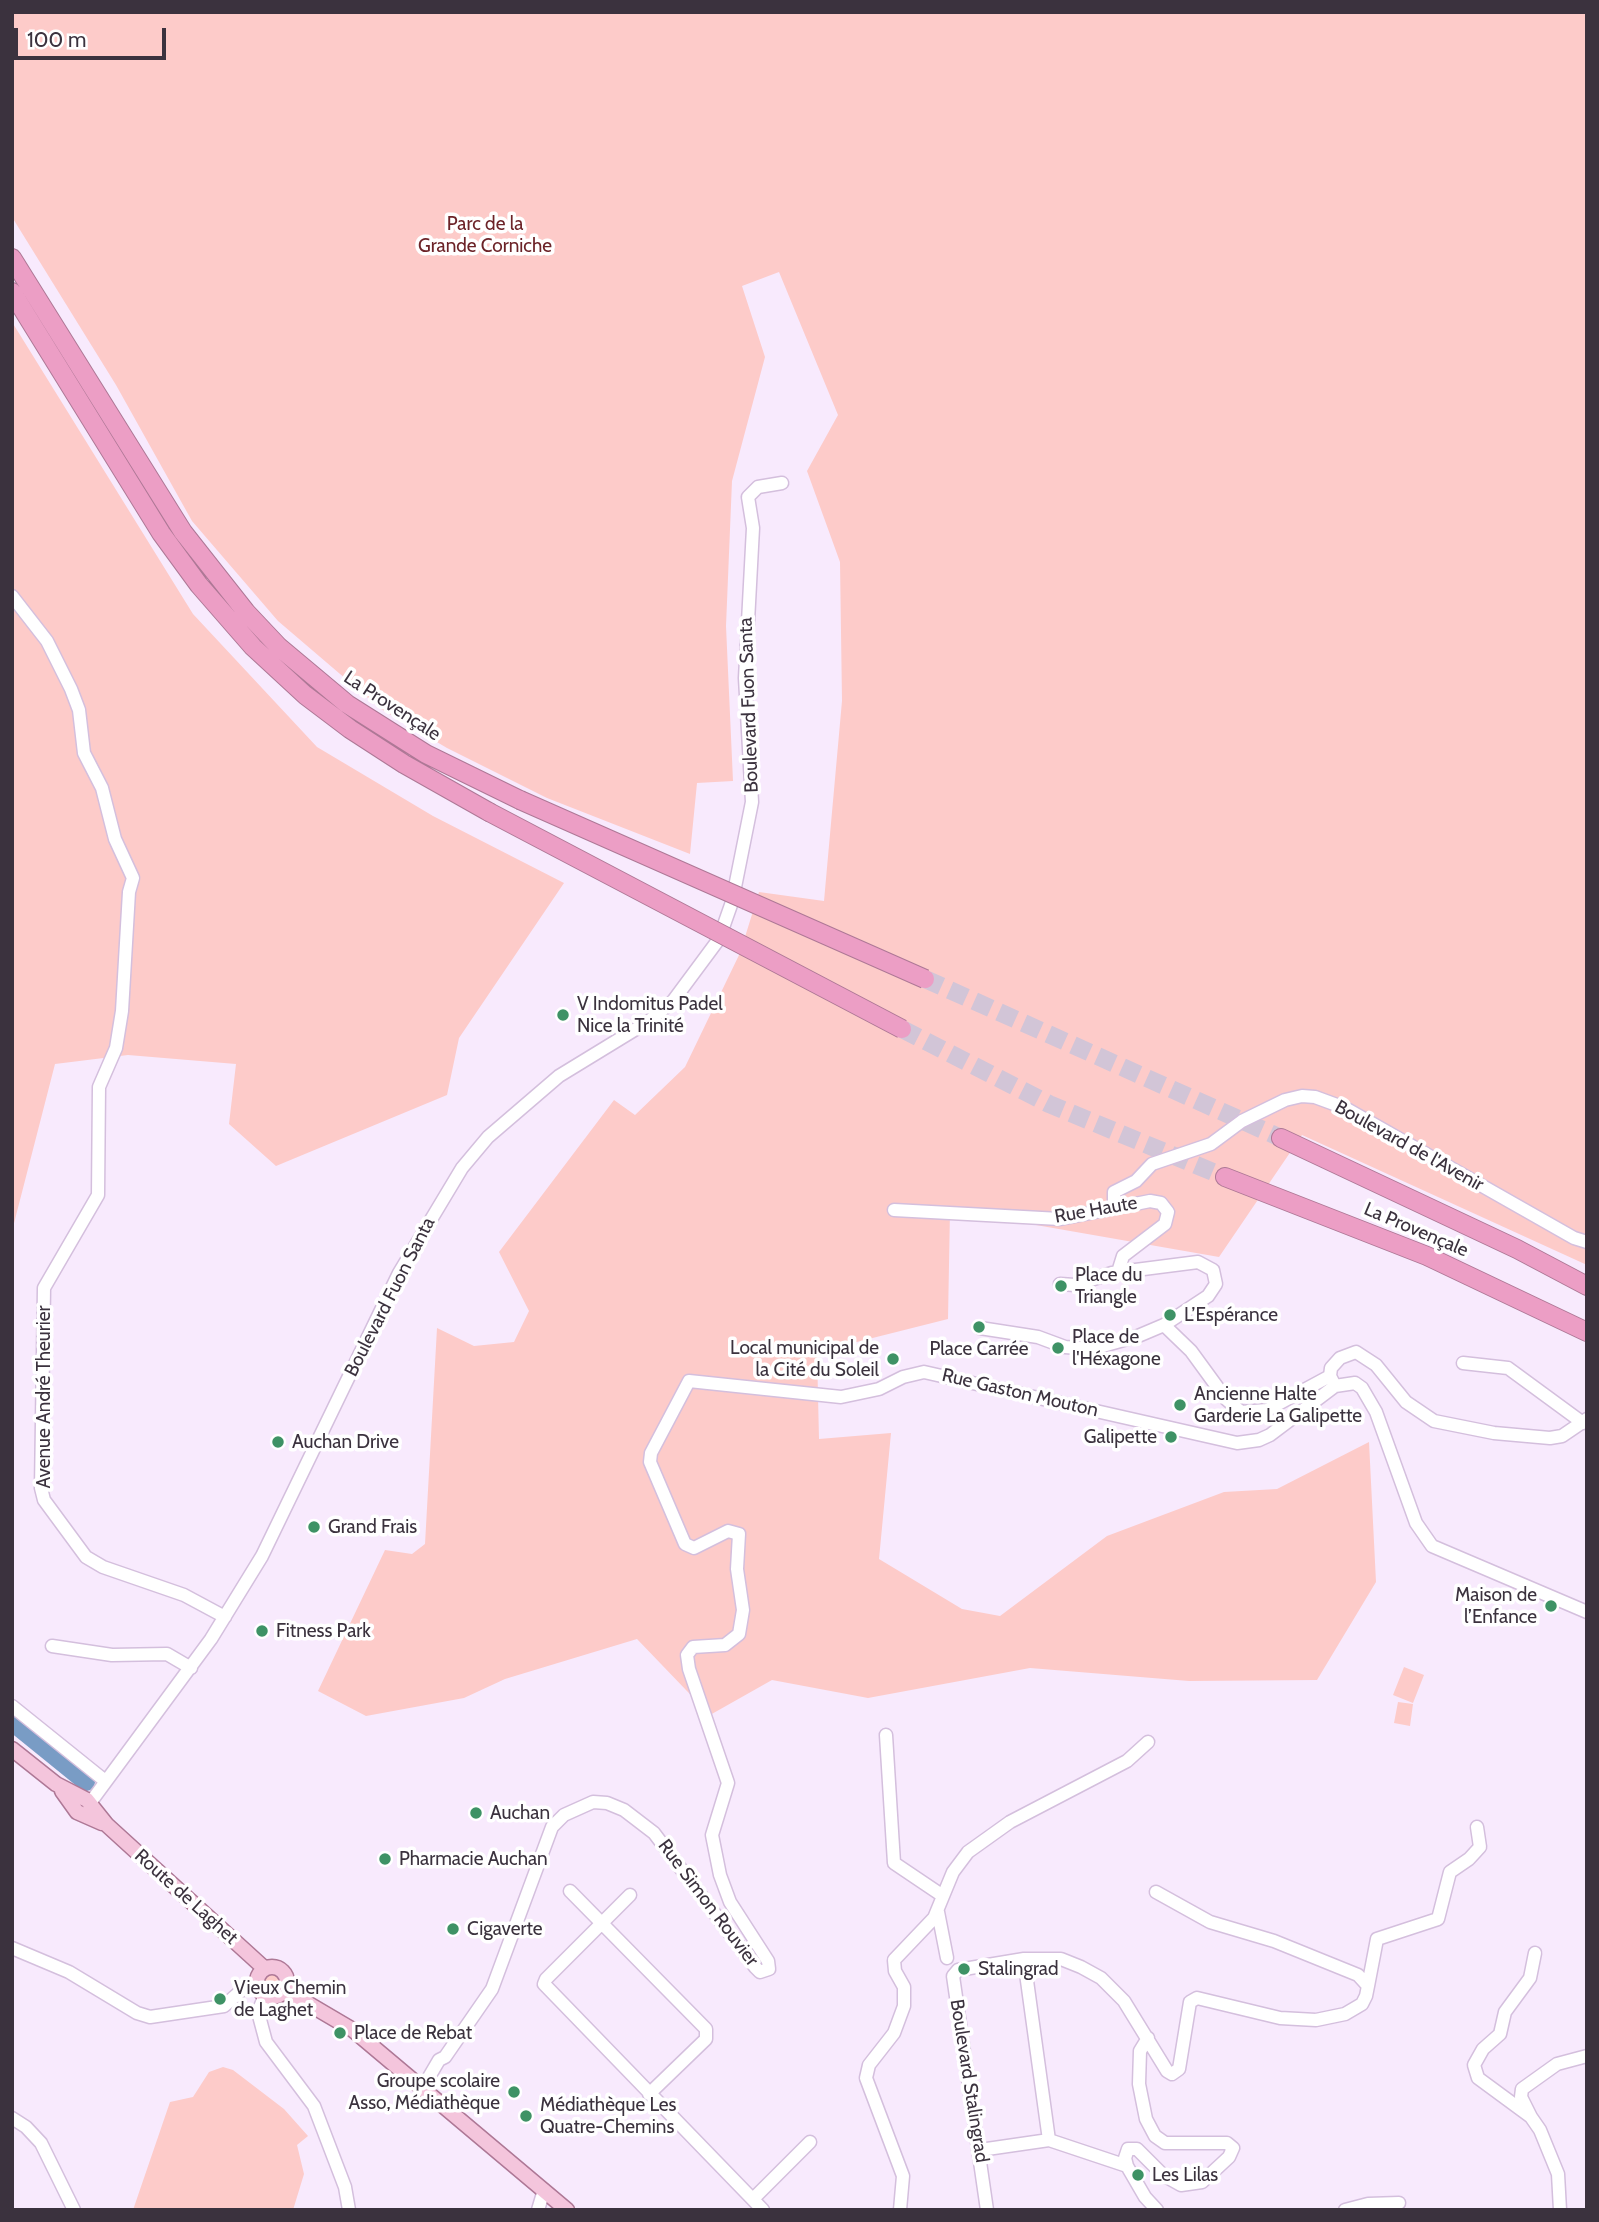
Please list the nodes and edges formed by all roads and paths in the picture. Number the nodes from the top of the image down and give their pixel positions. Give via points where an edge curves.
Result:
1 (12, 258) edge
2 (12, 292) edge
3 (782, 483) dead end
4 (12, 596) edge
5 (925, 979) tunnel mouth
6 (902, 1029) tunnel mouth
7 (1281, 1138) tunnel mouth
8 (1225, 1177) tunnel mouth
9 (1114, 1207) junction
10 (894, 1210) dead end
11 (1587, 1242) edge
12 (1118, 1272) junction
13 (1060, 1284) dead end
14 (1587, 1286) edge
15 (1164, 1325) junction
16 (980, 1328) dead end
17 (1587, 1332) edge
18 (1463, 1363) dead end
19 (689, 1381) joint
20 (1338, 1382) junction
21 (1585, 1421) edge
22 (1587, 1612) edge
23 (225, 1617) junction
24 (52, 1646) dead end
25 (191, 1668) junction
26 (12, 1706) edge
27 (886, 1735) dead end
28 (1148, 1742) dead end
29 (12, 1749) edge
30 (104, 1780) junction
31 (83, 1805) junction
32 (1477, 1827) dead end
33 (570, 1891) dead end
34 (1156, 1892) dead end
35 (631, 1895) dead end
36 (943, 1896) junction
37 (938, 1912) junction
38 (601, 1923) junction
39 (12, 1948) edge
40 (1535, 1953) dead end
41 (947, 1958) dead end
42 (1024, 1959) junction
43 (264, 1968) junction
44 (1368, 1986) junction
45 (285, 1990) junction
46 (261, 1991) junction
47 (1148, 2038) junction
48 (1587, 2056) edge
49 (422, 2089) junction
50 (649, 2094) junction
51 (1531, 2117) junction
52 (12, 2118) edge
53 (1049, 2140) junction
54 (810, 2142) dead end
55 (980, 2150) junction
56 (1127, 2166) junction
57 (544, 2190) junction
58 (753, 2199) junction
59 (1399, 2203) dead end
60 (74, 2210) edge
61 (349, 2210) edge
62 (538, 2210) edge
63 (567, 2210) edge
64 (763, 2210) edge
65 (900, 2210) edge
66 (987, 2210) edge
67 (1157, 2210) edge
68 (1345, 2210) edge
69 (1560, 2210) edge

1 - 5 highway, La Provençale, bridge via 171,513 246,612 346,704 426,754 520,800
2 - 6 highway, La Provençale, bridge via 161,533 253,647 305,695 404,764 489,812
3 - 23 street, Boulevard Fuon Santa via 758,487 748,497 752,528 745,678 752,802 733,902 719,939 673,1001 649,1021 558,1076 488,1137 462,1168 399,1273 262,1556
4 - 23 street, Avenue André Theurier via 47,641 71,689 79,710 84,753 102,788 115,839 133,878 122,1012 116,1048 99,1087 98,1195 44,1288 41,1488 44,1500 86,1557 184,1595
7 - 14 highway, La Provençale
8 - 17 highway, La Provençale via 1427,1256
9 - 10 street, Rue Haute via 1060,1219
9 - 11 street, Boulevard de l'Avenir via 1114,1192 1136,1181 1152,1164 1211,1144 1242,1121 1284,1100 1315,1097 1345,1108
9 - 12 street, Rue Haute via 1157,1201 1168,1212 1161,1229 1123,1256
12 - 13 street via 1075,1285
12 - 15 street via 1198,1262 1213,1270 1214,1291
15 - 16 street via 1093,1349
15 - 20 street via 1241,1412 1267,1410
18 - 21 street via 1508,1368
19 - 20 street, Rue Gaston Mouton via 841,1397 924,1372 1237,1443 1259,1440 1280,1429
19 - 49 street, Rue Simon Rouvier via 650,1462 685,1544 694,1548 727,1531 740,1534 737,1569 743,1610 739,1634 725,1645 693,1647 687,1655 728,1783 712,1835 720,1875 730,1902 769,1969 760,1972 755,1967 654,1833 624,1810 600,1801 564,1815 552,1827 483,1998
20 - 21 street via 1331,1368 1340,1358 1361,1353 1415,1409 1442,1423 1550,1438
20 - 22 street via 1362,1388 1376,1412 1416,1523 1432,1546
23 - 25 street, Boulevard Fuon Santa
24 - 25 street via 112,1655 167,1654
25 - 30 street, Boulevard Fuon Santa
26 - 30 street
27 - 36 street via 894,1863
28 - 36 street via 1127,1761 1010,1822 965,1854
29 - 31 main road, Route de Laghet
30 - 31 street, Boulevard Fuon Santa
31 - 43 main road, Route de Laghet
32 - 44 street via 1478,1852 1450,1872 1438,1919 1377,1939
33 - 38 street
34 - 44 street via 1210,1922 1274,1941 1358,1975
35 - 38 street
36 - 37 street
37 - 41 street
37 - 65 street via 894,1960 904,1987 904,2006 894,2033 866,2073 868,2089 903,2176
38 - 50 street via 546,1979 547,1990
38 - 50 street via 706,2029 706,2039
39 - 46 street via 69,1972 150,2017 214,2008 243,1989
40 - 51 street via 1530,1978 1505,2012 1500,2034 1474,2065 1478,2078
42 - 47 street, Boulevard Stalingrad via 1061,1959 1101,1978 1124,2001
42 - 53 street
42 - 55 street, Boulevard Stalingrad via 958,1970 953,1976
43 - 45 main road via 274,1966 283,1971
43 - 46 main road via 258,1976
44 - 47 street, Boulevard Stalingrad via 1362,2004 1345,2014 1316,2020 1280,2018 1197,1998 1189,2006 1179,2069 1172,2074
45 - 46 main road via 278,1996
45 - 49 main road via 340,2020
46 - 61 street via 258,2012 265,2042 314,2106 345,2187
47 - 56 street via 1140,2051 1139,2084 1146,2119 1155,2136 1166,2143 1227,2143 1233,2153 1195,2185 1174,2183 1137,2149 1126,2153
48 - 51 street via 1558,2064 1522,2089
49 - 57 main road
50 - 58 street
51 - 69 street via 1558,2174
52 - 60 street via 41,2143
53 - 55 street
53 - 56 street
54 - 58 street
55 - 66 street, Boulevard Stalingrad
56 - 67 street
57 - 62 street
57 - 63 main road
58 - 64 street
59 - 68 street

